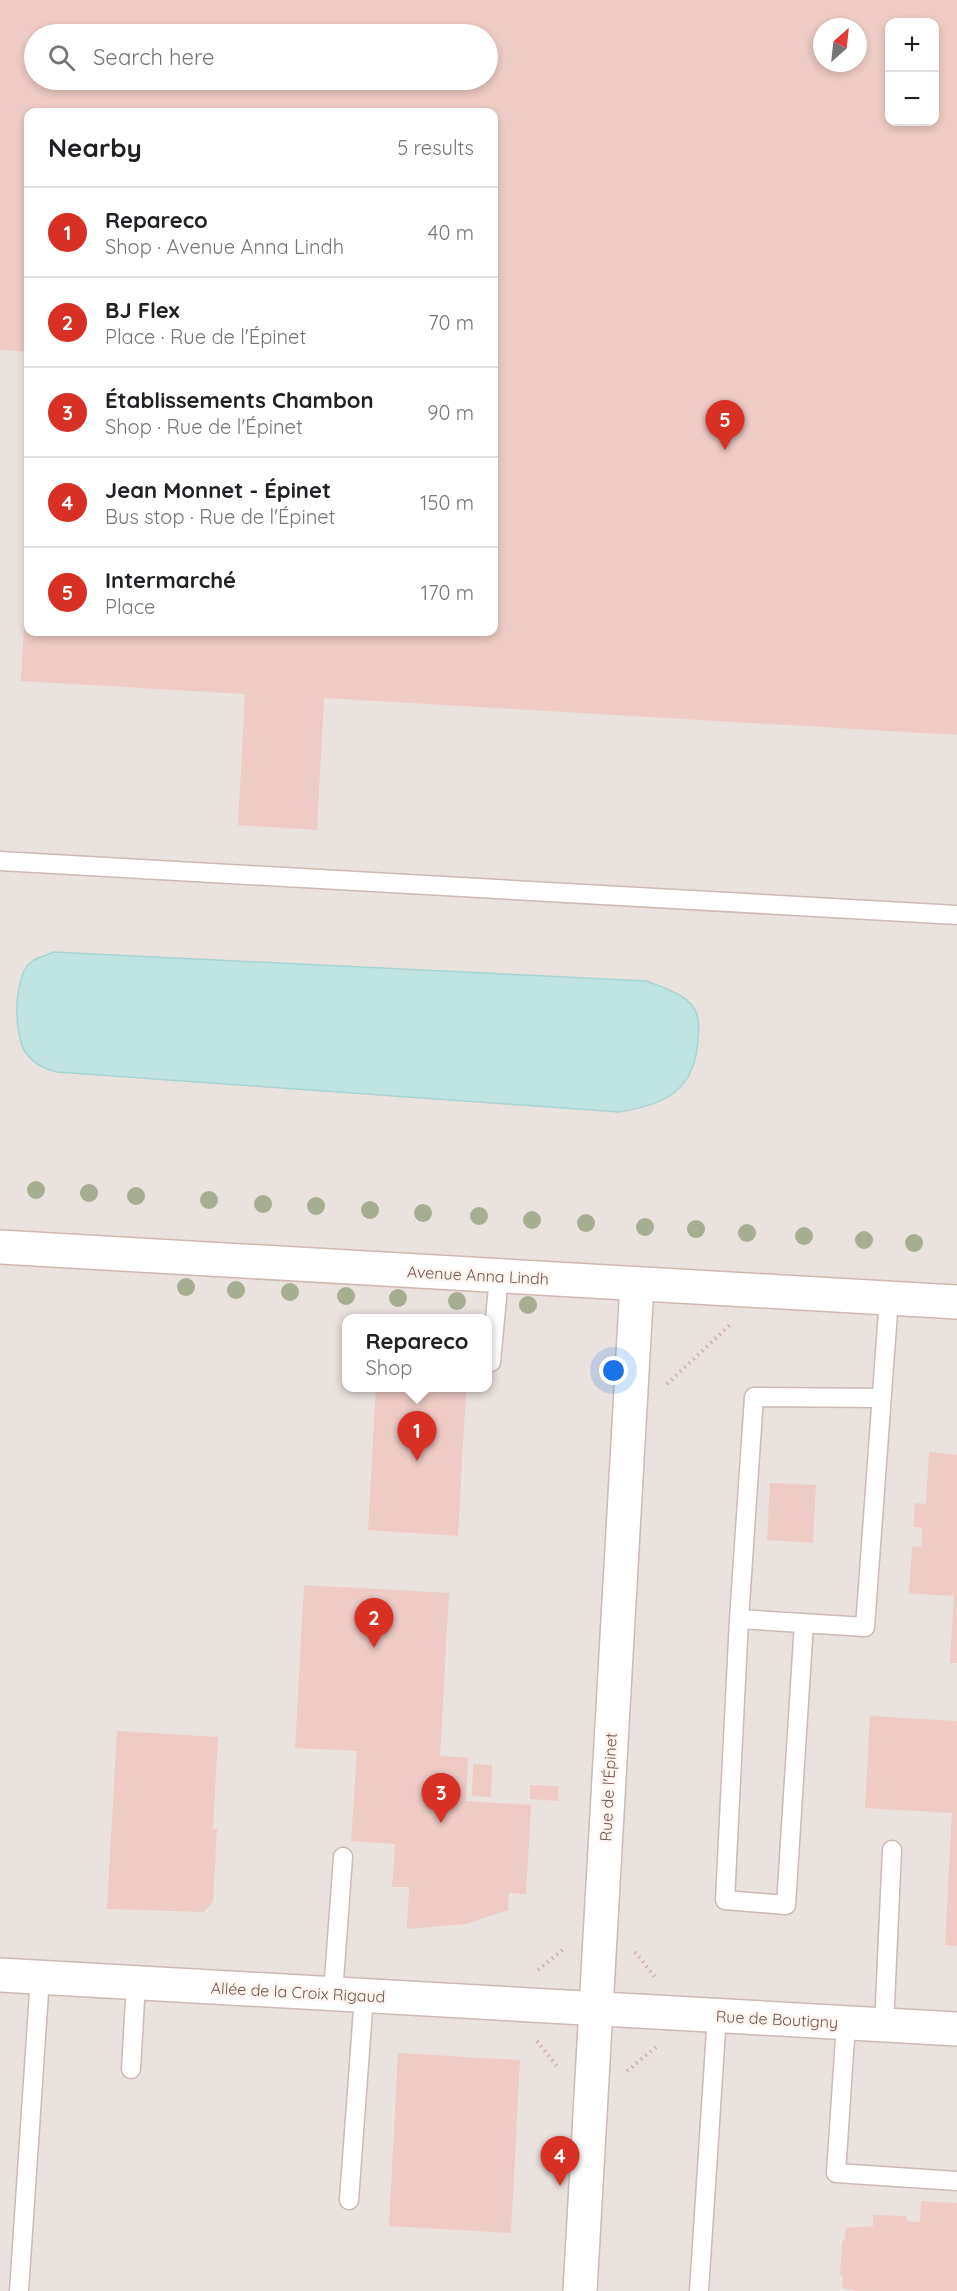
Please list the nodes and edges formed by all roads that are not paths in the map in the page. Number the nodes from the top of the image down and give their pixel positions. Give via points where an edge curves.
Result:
1 (0, 861) edge
2 (957, 915) edge
3 (0, 1247) edge
4 (499, 1276) junction
5 (637, 1284) junction
6 (889, 1298) junction
7 (957, 1302) edge
8 (492, 1362) dead end
9 (880, 1398) junction
10 (739, 1619) junction
11 (804, 1623) junction
12 (892, 1850) dead end
13 (343, 1857) dead end
14 (0, 1975) edge
15 (40, 1977) junction
16 (136, 1983) junction
17 (349, 1995) junction
18 (597, 2008) junction
19 (717, 2015) junction
20 (846, 2023) junction
21 (884, 2025) junction
22 (957, 2029) edge
23 (131, 2069) dead end
24 (957, 2181) edge
25 (349, 2200) dead end
26 (20, 2291) edge
27 (580, 2291) edge
28 (699, 2291) edge

1 - 2 lane
3 - 4 street, Avenue Anna Lindh
4 - 5 street, Avenue Anna Lindh
4 - 8 lane
5 - 6 street, Avenue Anna Lindh
5 - 18 street, Rue de l'Épinet
6 - 7 street, Avenue Anna Lindh
6 - 9 lane
9 - 10 lane via 754,1397
9 - 11 lane via 865,1627
10 - 11 lane
10 - 11 lane via 725,1900 786,1905
12 - 21 lane
13 - 17 lane
14 - 15 street, Allée de la Croix Rigaud
15 - 16 street, Allée de la Croix Rigaud
15 - 26 lane
16 - 17 street, Allée de la Croix Rigaud
16 - 23 lane
17 - 18 street, Allée de la Croix Rigaud
17 - 25 lane
18 - 19 street, Rue de Boutigny
18 - 27 street, Rue de l'Épinet
19 - 20 street, Rue de Boutigny
19 - 28 lane
20 - 21 street, Rue de Boutigny
20 - 24 lane via 836,2173
21 - 22 street, Rue de Boutigny

